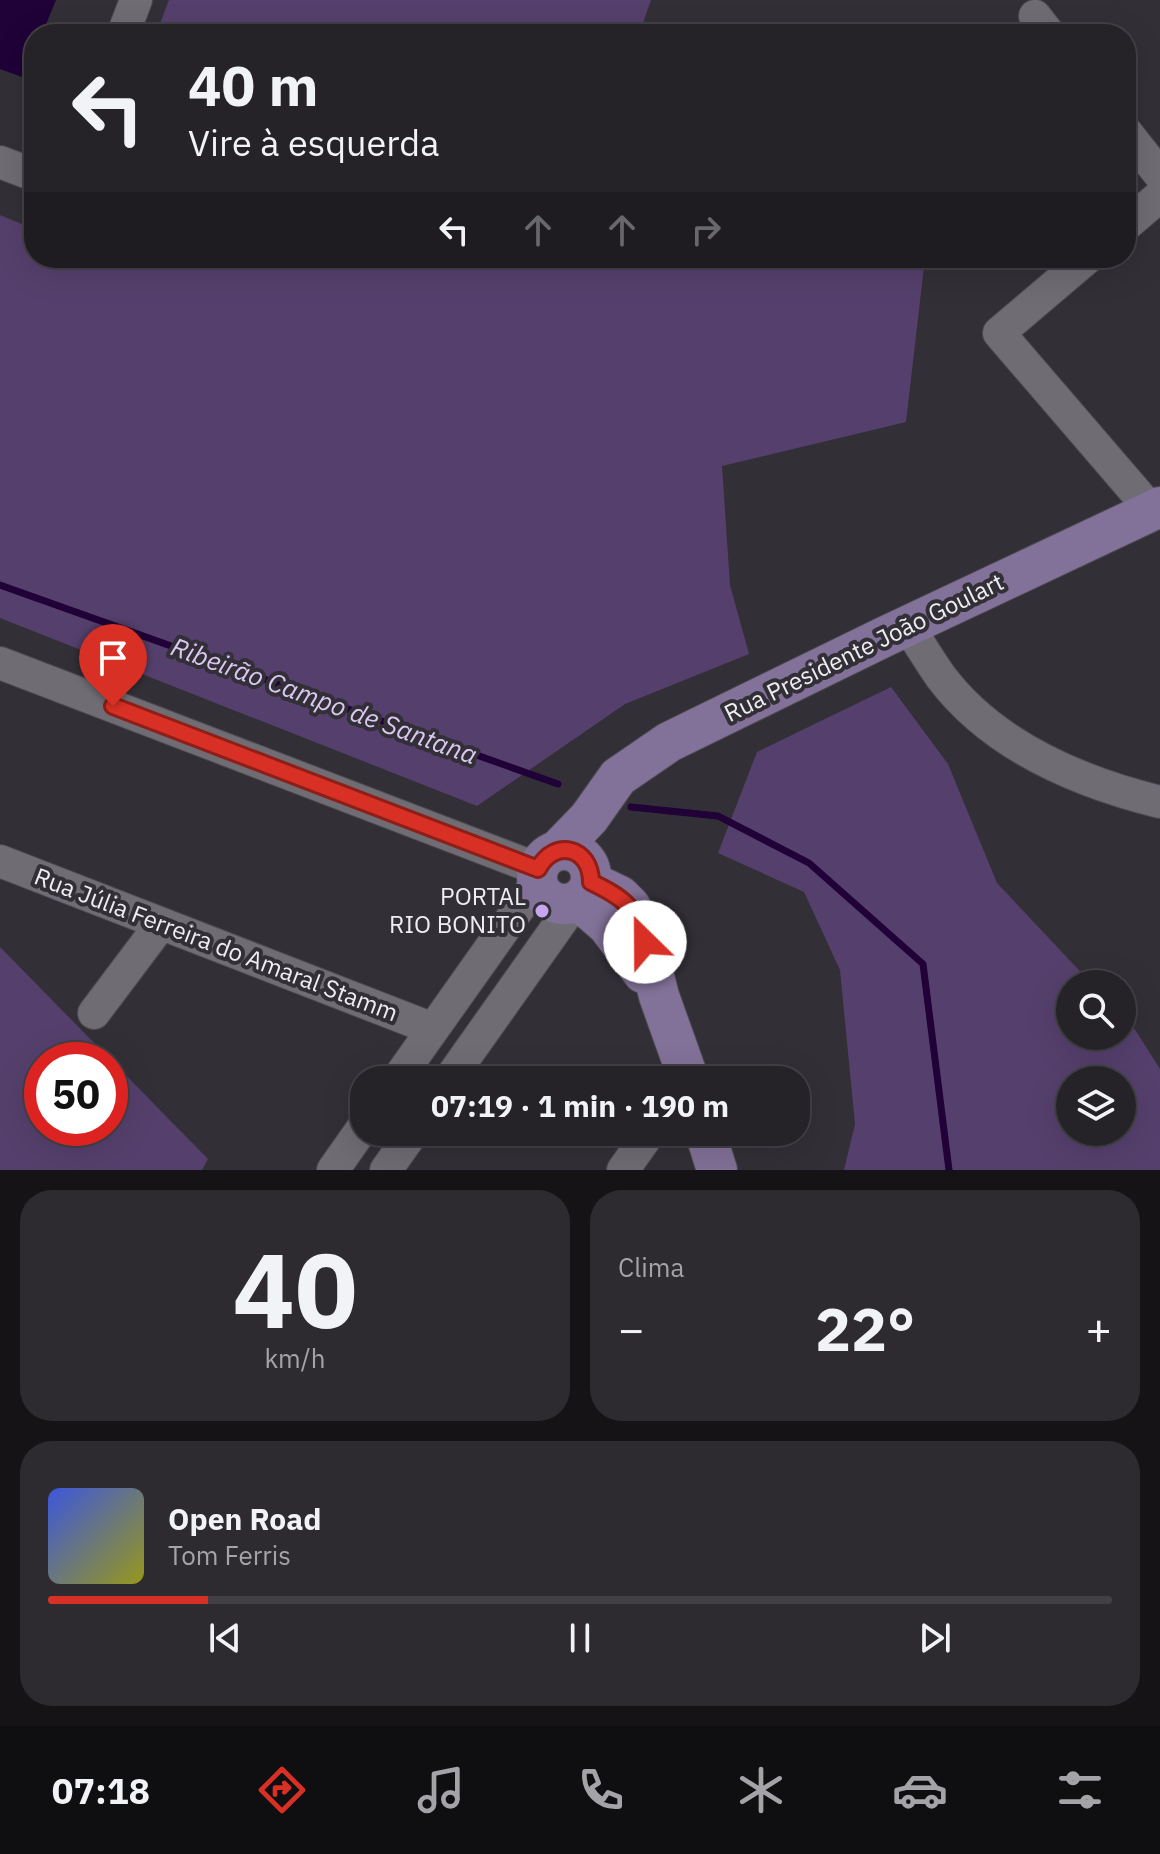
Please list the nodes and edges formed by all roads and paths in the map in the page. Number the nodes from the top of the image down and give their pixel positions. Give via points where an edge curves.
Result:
1 (136, 0) edge
2 (127, 24) edge
3 (1136, 145) edge
4 (0, 162) edge
5 (24, 171) edge
6 (1160, 175) edge
7 (1160, 196) edge
8 (1136, 216) edge
9 (1075, 268) edge
10 (1156, 509) edge
11 (908, 626) junction
12 (0, 663) edge
13 (1160, 802) edge
14 (0, 861) edge
15 (567, 878) junction
16 (161, 924) junction
17 (94, 1013) dead end
18 (433, 1029) junction
19 (407, 1066) edge
20 (457, 1066) edge
21 (683, 1066) edge
22 (350, 1146) edge
23 (403, 1146) edge
24 (640, 1146) edge
25 (709, 1146) edge
26 (333, 1170) edge
27 (386, 1170) edge
28 (623, 1170) edge
29 (717, 1170) edge

1 - 2 street
3 - 6 street
4 - 5 street
7 - 8 street
9 - 10 street via 999,333
10 - 11 main road, Rua Presidente João Goulart
11 - 13 street via 977,716 1025,750 1109,789
11 - 15 main road, Rua Presidente João Goulart via 669,742 618,777 589,818
12 - 15 street
14 - 16 street, Rua Júlia Ferreira do Amaral Stamm
15 - 18 street
15 - 20 street
15 - 21 main road via 623,943 659,996
16 - 17 street
16 - 18 street, Rua Júlia Ferreira do Amaral Stamm
18 - 19 street
22 - 26 street
23 - 27 street
24 - 28 street
25 - 29 main road

